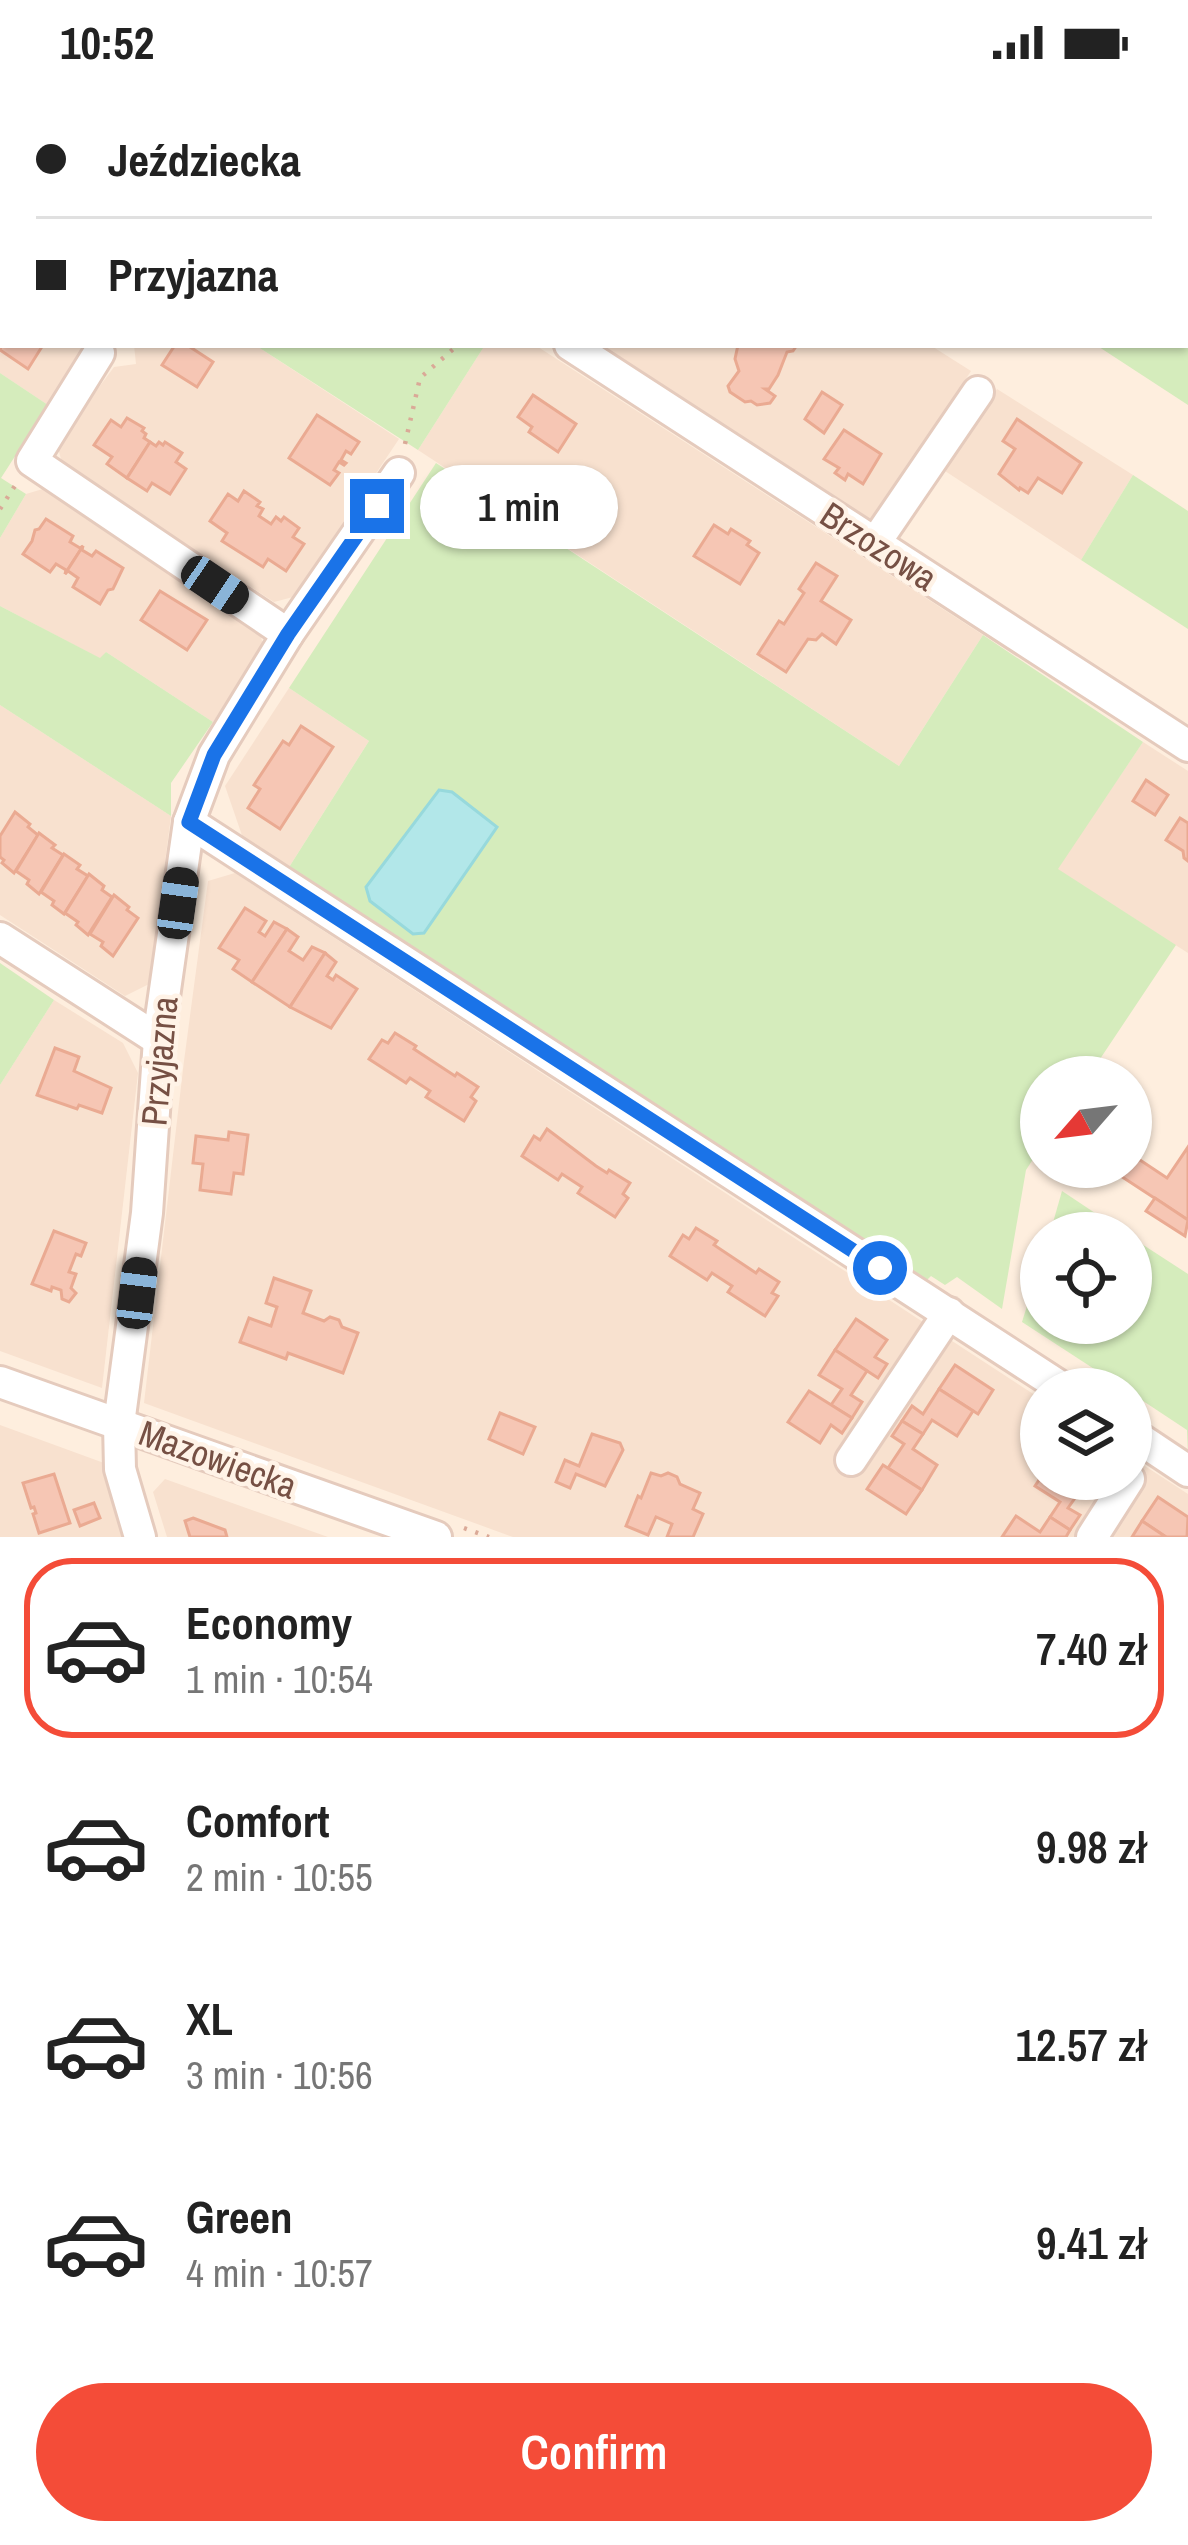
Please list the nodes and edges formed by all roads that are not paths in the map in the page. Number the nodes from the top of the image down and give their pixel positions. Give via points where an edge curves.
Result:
1 (575, 348) edge
2 (100, 353) dead end
3 (978, 392) dead end
4 (399, 473) road end
5 (875, 543) junction
6 (288, 634) junction
7 (1184, 734) edge
8 (189, 822) junction
9 (0, 938) edge
10 (159, 1040) junction
11 (949, 1313) junction
12 (1032, 1368) edge
13 (0, 1382) edge
14 (119, 1424) junction
15 (1152, 1447) edge
16 (850, 1460) dead end
17 (1188, 1471) edge
18 (1116, 1500) edge
19 (140, 1537) edge
20 (436, 1537) edge
21 (1092, 1537) edge

1 - 5 street, Brzozowa
2 - 6 street via 32,461
3 - 5 street
4 - 6 street, Przyjazna
5 - 7 street, Brzozowa
6 - 8 street, Przyjazna via 214,755
8 - 10 street, Przyjazna
8 - 11 street
9 - 10 street
10 - 14 street, Przyjazna
11 - 12 street
11 - 16 street
13 - 14 street, Mazowiecka
14 - 19 street, Przyjazna via 120,1469
14 - 20 street, Mazowiecka
15 - 17 street
18 - 21 street

